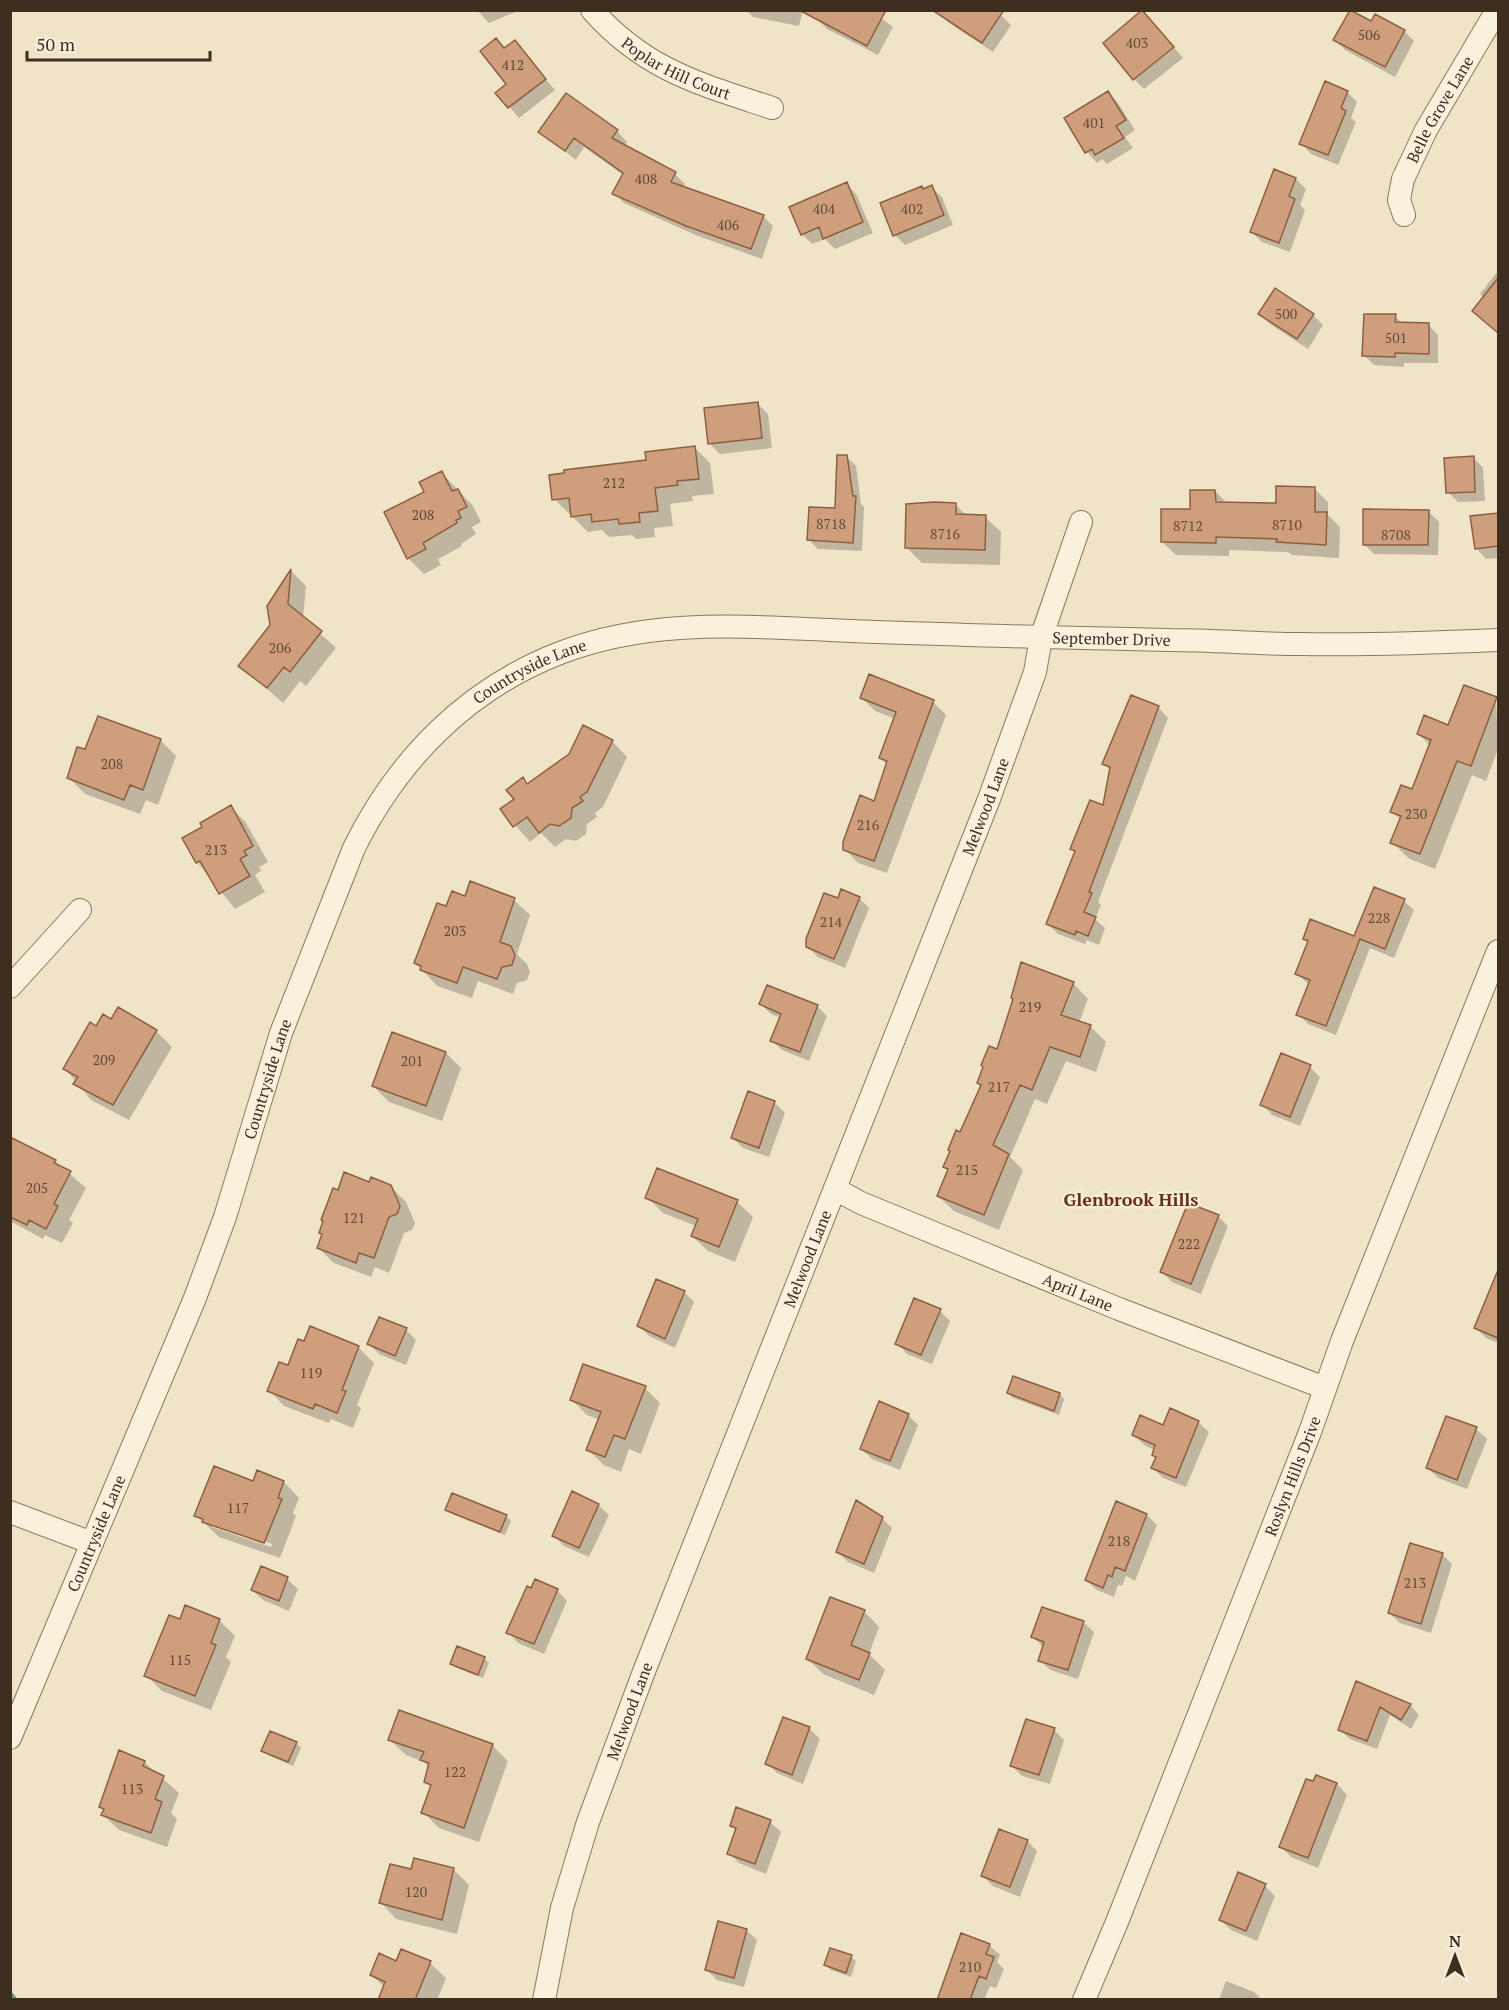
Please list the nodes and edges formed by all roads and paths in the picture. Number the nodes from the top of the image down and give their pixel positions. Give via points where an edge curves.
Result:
1 (592, 10) edge
2 (1497, 10) edge
3 (772, 108) dead end
4 (1404, 215) dead end
5 (1081, 522) dead end
6 (726, 625) joint
7 (1041, 638) junction
8 (1498, 640) edge
9 (80, 910) dead end
10 (1498, 951) edge
11 (10, 987) edge
12 (835, 1189) junction
13 (1325, 1388) junction
14 (10, 1512) edge
15 (92, 1543) junction
16 (10, 1738) edge
17 (544, 2000) edge
18 (1084, 2000) edge

1 - 3 street, Poplar Hill Court via 621,40 661,68 691,82
2 - 4 street, Belle Grove Lane via 1426,130 1403,178 1399,200
5 - 7 street, Melwood Lane
6 - 7 street, September Drive
6 - 15 street, Countryside Lane via 634,632 561,652 508,677 468,704 435,732 396,777 354,848 312,950 195,1298
7 - 8 street, September Drive via 1298,644
7 - 12 street, Melwood Lane via 1035,672 989,799
9 - 11 street
10 - 13 street, Roslyn Hills Drive
12 - 13 street, April Lane via 872,1208 1108,1304
12 - 17 street, Melwood Lane via 588,1822 562,1908
13 - 18 street, Roslyn Hills Drive
14 - 15 street
15 - 16 street, Countryside Lane

